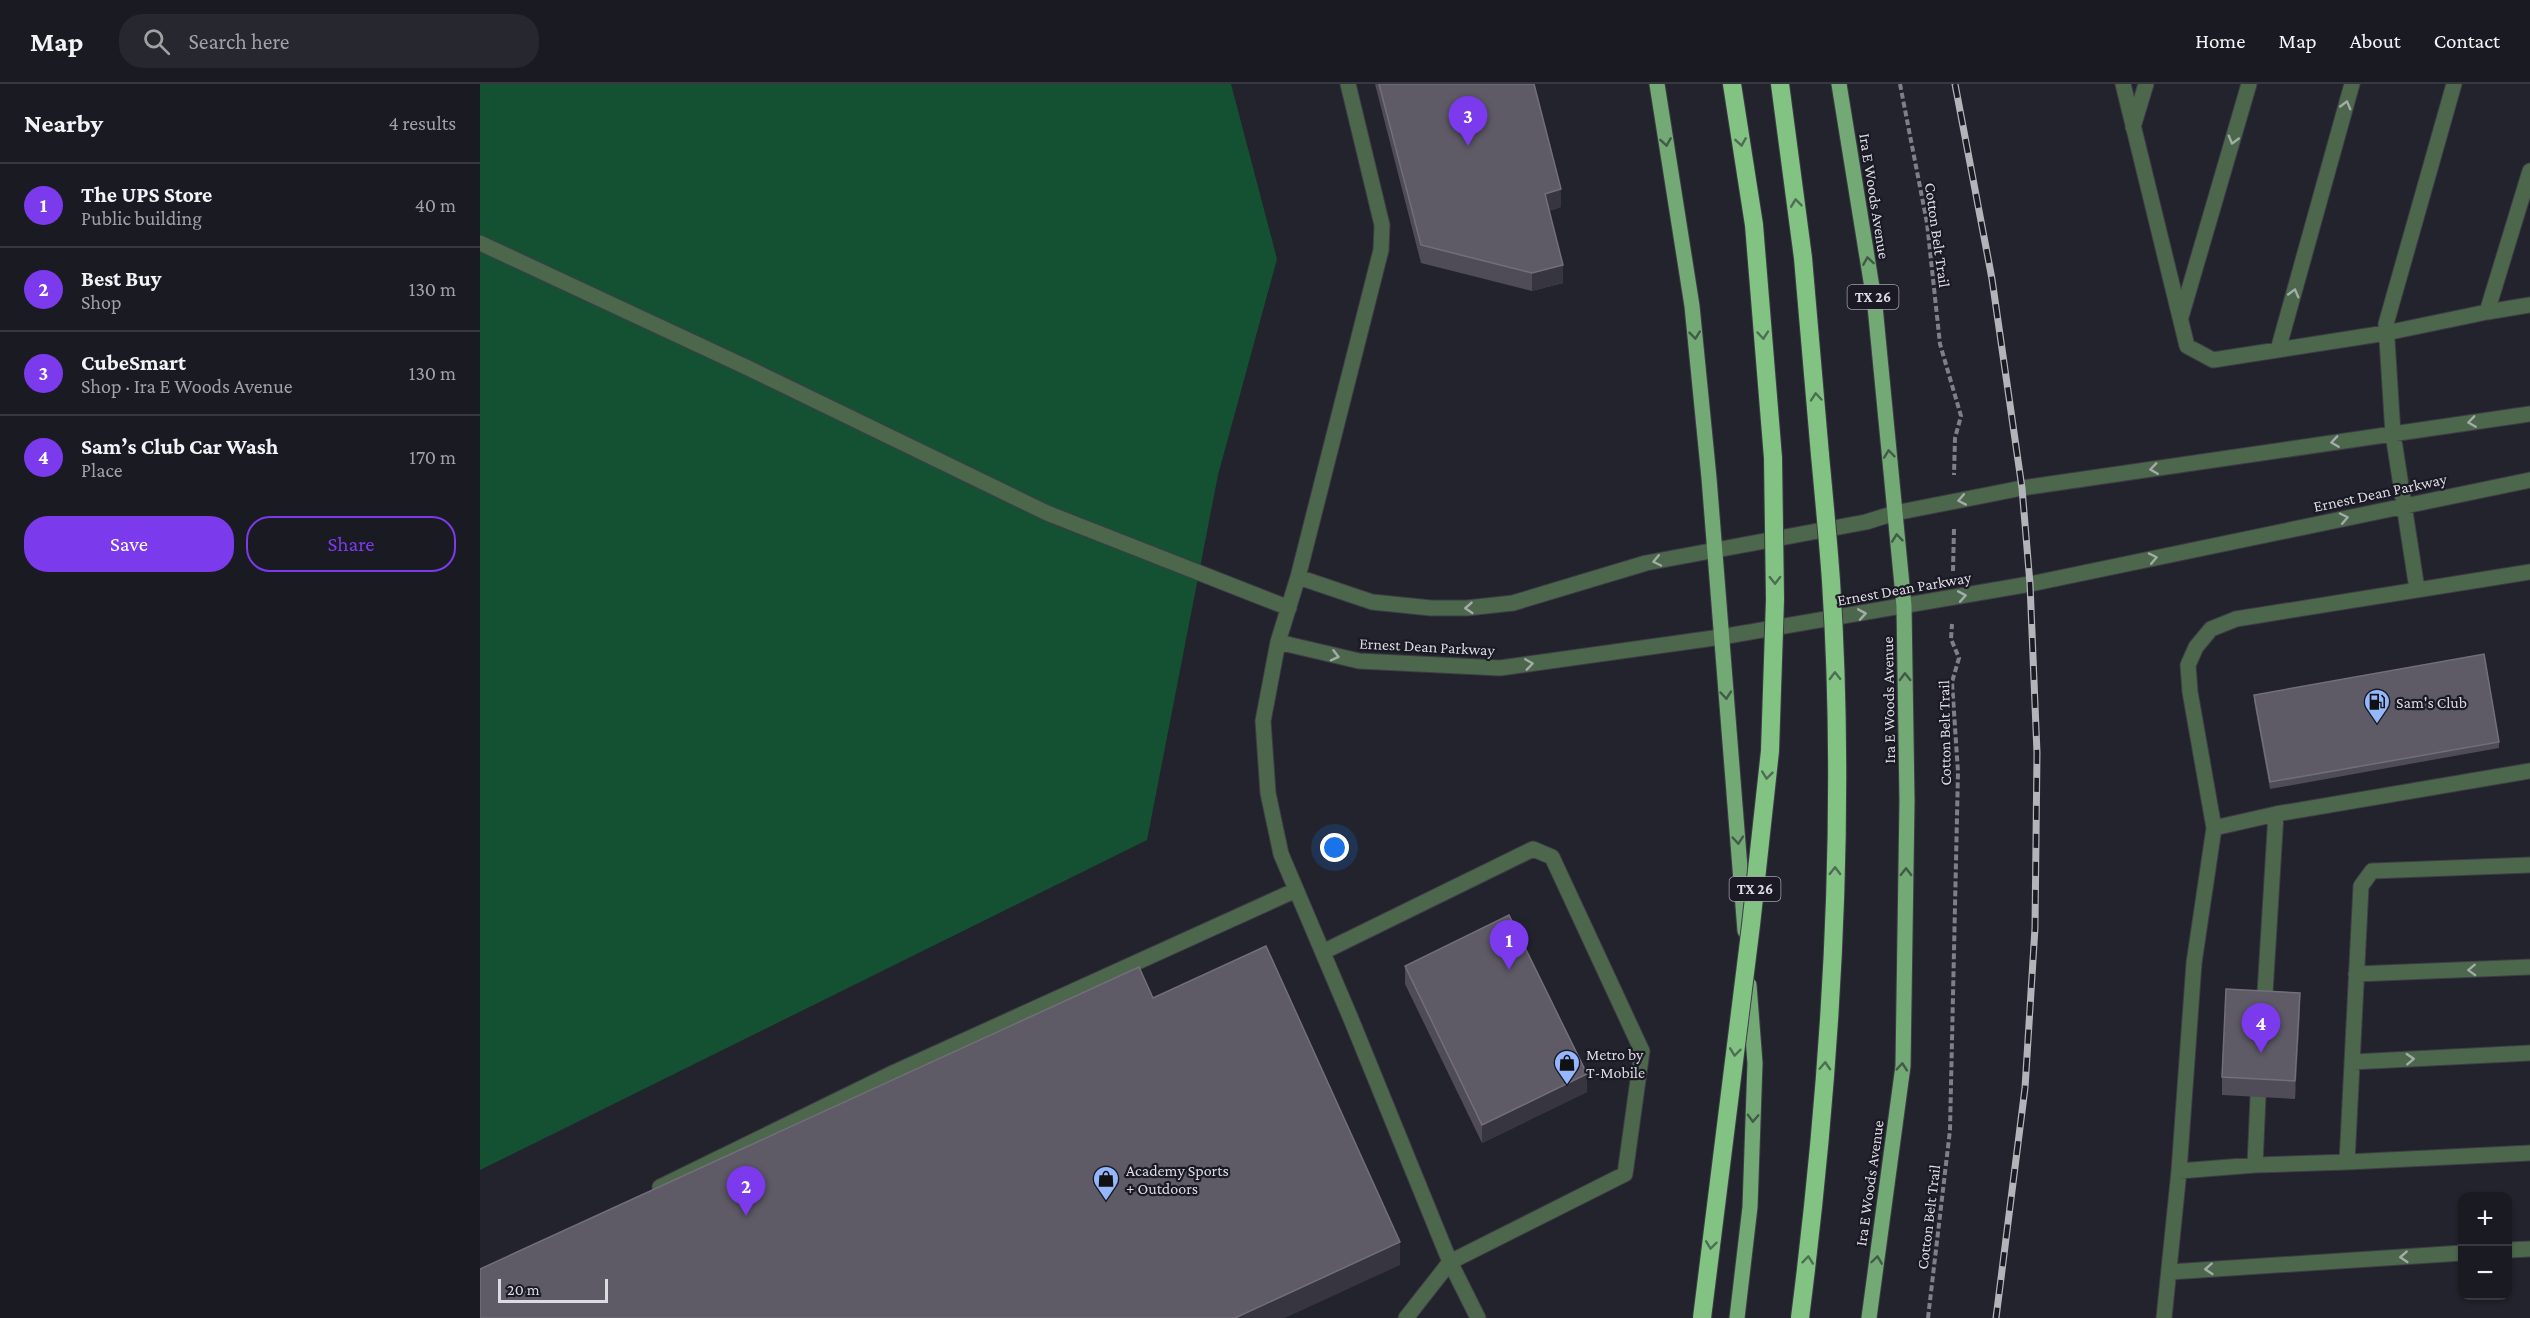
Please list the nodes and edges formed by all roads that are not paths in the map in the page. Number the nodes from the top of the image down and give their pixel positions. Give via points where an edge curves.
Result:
1 (1348, 84) edge
2 (1657, 84) edge
3 (1732, 84) edge
4 (1780, 84) edge
5 (1839, 84) edge
6 (2123, 84) edge
7 (2146, 84) edge
8 (2249, 84) edge
9 (2352, 84) edge
10 (2454, 84) edge
11 (2133, 127) junction
12 (2530, 171) edge
13 (480, 243) edge
14 (2530, 305) edge
15 (2487, 312) junction
16 (2180, 320) junction
17 (2386, 333) junction
18 (2278, 350) junction
19 (2530, 414) edge
20 (2393, 434) junction
21 (2530, 482) edge
22 (2404, 506) junction
23 (1895, 513) junction
24 (1715, 550) junction
25 (2530, 572) edge
26 (1298, 577) junction
27 (2417, 589) junction
28 (1904, 606) junction
29 (1289, 608) junction
30 (1721, 637) junction
31 (1278, 642) junction
32 (2530, 771) edge
33 (2276, 814) junction
34 (2214, 828) junction
35 (2530, 865) edge
36 (1296, 890) junction
37 (1323, 952) junction
38 (2530, 968) edge
39 (2356, 974) junction
40 (2264, 1009) edge
41 (2530, 1053) edge
42 (2352, 1062) junction
43 (2258, 1097) edge
44 (2530, 1153) edge
45 (2347, 1162) junction
46 (2255, 1165) junction
47 (2179, 1171) junction
48 (650, 1192) edge
49 (2530, 1249) edge
50 (2512, 1250) edge
51 (2458, 1253) edge
52 (1450, 1262) junction
53 (2170, 1272) junction
54 (1406, 1318) edge
55 (1478, 1318) edge
56 (1702, 1318) edge
57 (1737, 1318) edge
58 (1800, 1318) edge
59 (1869, 1318) edge
60 (2164, 1318) edge

1 - 26 street via 1382,225 1381,250
2 -> 24 main road via 1692,306
3 -> 56 highway, TX 26, bridge via 1754,225 1773,458 1776,599 1770,750
58 -> 4 highway, bridge via 1824,1087 1837,815 1832,592 1803,258
23 -> 5 main road, Ira E Woods Avenue / TX 26 via 1875,306
6 - 11 street
7 - 11 street
8 -> 16 street
18 -> 9 street
10 - 17 street
11 - 16 street
12 - 15 street
13 - 29 street via 1047,513
14 - 15 street
15 - 17 street
16 - 18 street via 2187,346 2213,360
17 - 18 street
17 - 20 street
19 -> 20 street
20 - 22 street
20 -> 23 street via 2022,488
21 - 22 street, Ernest Dean Parkway
22 - 27 street
28 -> 22 street, Ernest Dean Parkway via 2030,584
23 - 24 street
28 -> 23 main road, Ira E Woods Avenue / TX 26
24 -> 26 street via 1646,563 1513,603 1467,608 1372,602
24 - 30 main road
25 - 27 street
26 - 29 street
27 - 34 street via 2236,619 2211,629 2188,665
30 -> 28 street, Ernest Dean Parkway
59 -> 28 main road, Ira E Woods Avenue / TX 26 via 1903,1066 1907,801
29 - 31 street
31 -> 30 street, Ernest Dean Parkway via 1359,662 1500,668
30 -> 57 main road via 1755,1063 1750,1207
31 - 36 street via 1263,721 1264,742 1268,793 1281,854
32 - 33 street
33 - 34 street
33 - 40 street
34 - 47 street via 2194,963
35 - 39 street via 2372,871 2361,886
36 - 37 street
36 - 48 street via 895,1072
37 - 52 street
37 - 52 street via 1533,849 1552,857 1642,1051 1625,1174
38 -> 39 street
39 - 42 street
42 -> 41 street
42 - 45 street
43 - 46 street
44 - 45 street
45 - 46 street
46 - 47 street
47 - 53 street
49 - 50 street
51 -> 53 street
52 - 54 street
52 - 55 street
53 - 60 street

